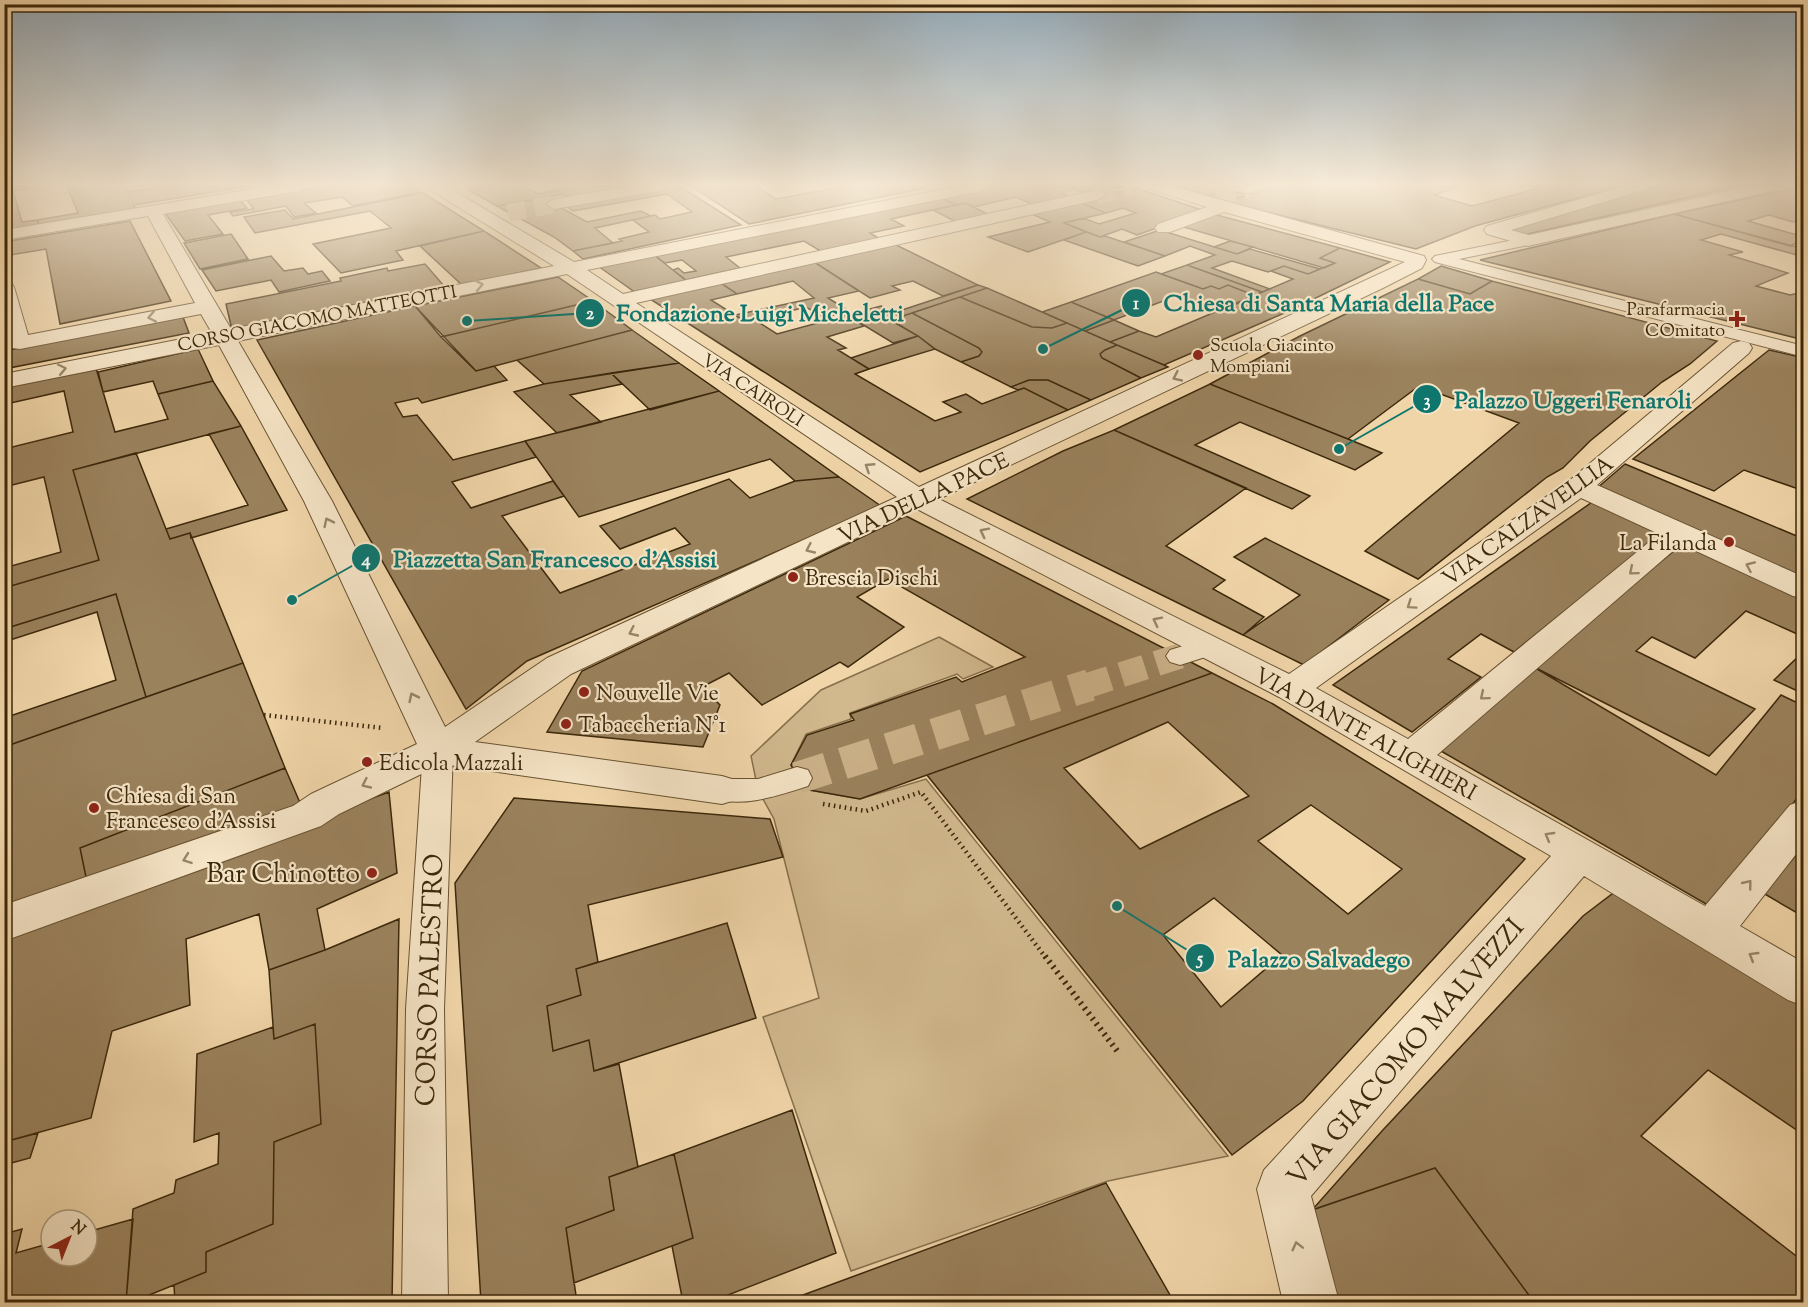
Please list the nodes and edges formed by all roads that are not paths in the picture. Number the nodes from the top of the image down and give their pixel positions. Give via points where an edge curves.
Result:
1 (175, 247) edge
2 (536, 247) edge
3 (671, 247) edge
4 (862, 247) edge
5 (1375, 247) edge
6 (1496, 247) edge
7 (1428, 260) junction
8 (569, 267) junction
9 (4, 287) edge
10 (617, 301) junction
11 (209, 306) junction
12 (225, 336) junction
13 (1747, 343) junction
14 (1803, 352) edge
15 (4, 381) edge
16 (1579, 486) junction
17 (918, 499) junction
18 (1677, 533) junction
19 (1803, 589) edge
20 (1291, 689) junction
21 (438, 750) junction
22 (1411, 757) junction
23 (790, 780) tunnel mouth
24 (722, 790) joint
25 (1803, 815) edge
26 (1578, 853) junction
27 (4, 924) edge
28 (1711, 930) junction
29 (1803, 986) edge
30 (425, 1302) edge
31 (1311, 1302) edge

1 - 11 street
2 - 8 street, VIA CAIROLI
3 - 8 street, CORSO GIACOMO MATTEOTTI
4 - 10 street
5 - 7 street
6 - 7 street
7 - 13 street
7 -> 17 street, VIA DELLA PACE
8 - 10 street, VIA CAIROLI
12 -> 8 street, CORSO GIACOMO MATTEOTTI
11 -> 9 street via 20,343
17 -> 10 street, VIA CAIROLI
11 - 12 street
15 -> 12 street, CORSO GIACOMO MATTEOTTI
21 -> 12 street via 318,501
13 - 14 street
13 - 16 street, VIA CALZAVELLIA
16 - 18 street
16 -> 20 street, VIA CALZAVELLIA
20 -> 17 street, VIA DANTE ALIGHIERI via 1194,652
17 -> 21 street, VIA DELLA PACE via 560,666
19 -> 18 street
18 -> 22 street
20 - 22 street, VIA DANTE ALIGHIERI
21 - 24 street
21 -> 27 street, VIA DELLA PACE via 325,804 308,816
21 - 30 street, CORSO PALESTRO via 425,1010
26 -> 22 street, VIA DANTE ALIGHIERI
23 - 24 street via 758,790
28 -> 25 street
26 - 28 street, VIA DANTE ALIGHIERI
31 -> 26 street, VIA GIACOMO MALVEZZI via 1283,1189
29 -> 28 street, VIA DANTE ALIGHIERI

